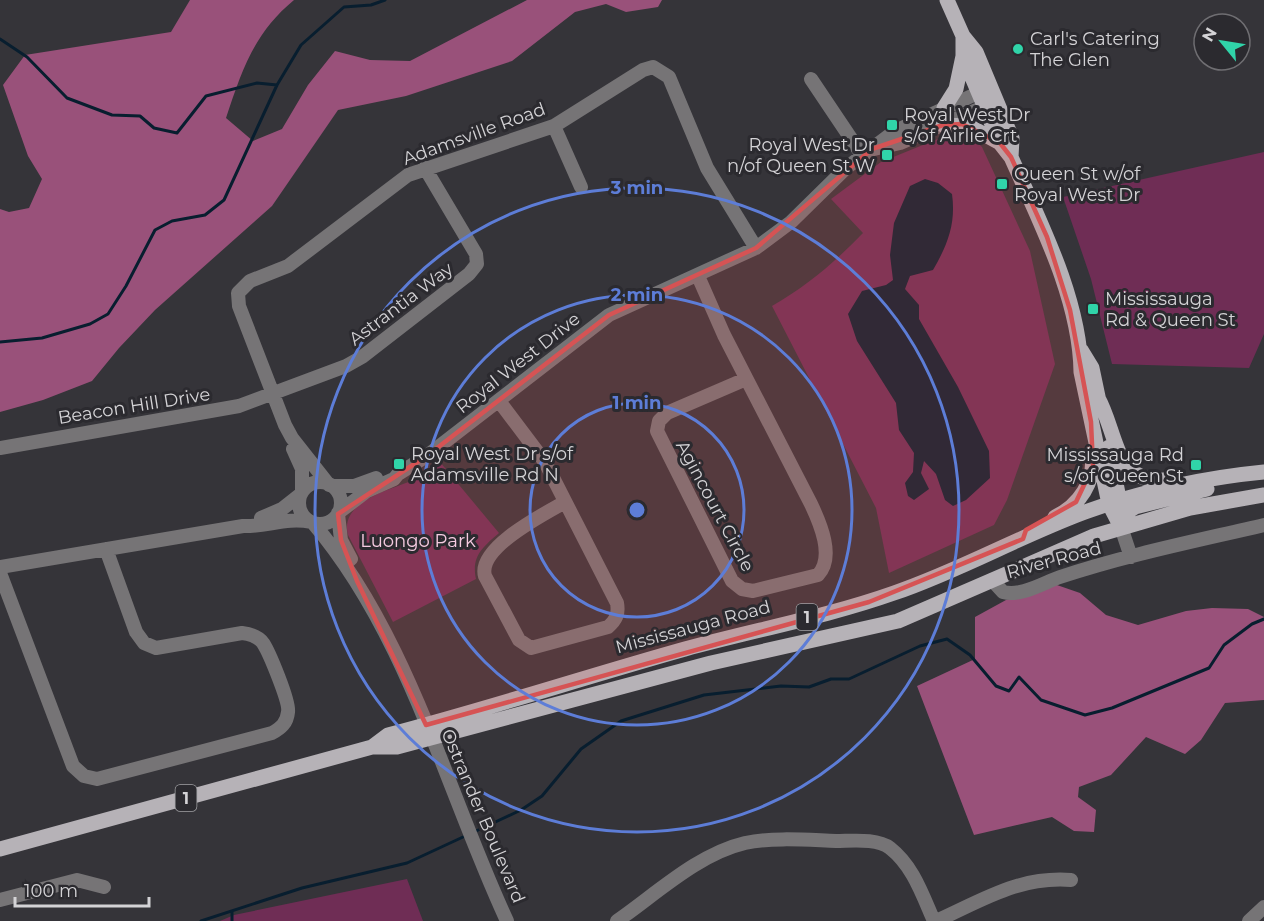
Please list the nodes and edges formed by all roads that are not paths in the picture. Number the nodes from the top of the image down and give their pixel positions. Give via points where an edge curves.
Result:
1 (947, 0) edge
2 (963, 36) junction
3 (963, 56) junction
4 (811, 79) dead end
5 (988, 97) junction
6 (944, 108) junction
7 (943, 125) junction
8 (554, 126) junction
9 (1000, 143) junction
10 (867, 152) junction
11 (1011, 157) junction
12 (426, 168) junction
13 (581, 187) dead end
14 (756, 248) junction
15 (698, 276) junction
16 (1081, 350) junction
17 (746, 380) junction
18 (273, 395) junction
19 (1098, 398) junction
20 (499, 401) junction
21 (1091, 422) junction
22 (292, 438) junction
23 (0, 448) edge
24 (1264, 473) edge
25 (398, 474) junction
26 (1242, 474) junction
27 (331, 486) junction
28 (301, 493) junction
29 (1264, 495) edge
30 (565, 502) junction
31 (1115, 502) junction
32 (338, 513) junction
33 (312, 523) junction
34 (1264, 525) edge
35 (243, 526) junction
36 (1121, 527) junction
37 (1023, 539) junction
38 (106, 549) junction
39 (1131, 557) junction
40 (0, 567) edge
41 (0, 573) edge
42 (992, 580) junction
43 (357, 582) junction
44 (428, 731) junction
45 (0, 849) edge
46 (1071, 880) dead end
47 (104, 887) dead end
48 (0, 900) edge
49 (1264, 907) edge
50 (507, 921) edge
51 (617, 921) edge
52 (935, 921) edge
53 (1248, 921) edge

1 - 2 main road
2 - 3 main road
2 - 5 main road via 976,52
3 - 5 main road
3 - 6 main road via 956,89
4 - 10 street
5 - 6 street, Royal West Drive
5 - 7 street, Royal West Drive
5 - 9 main road
5 - 11 main road via 1012,138
6 - 10 street, Royal West Drive via 895,131
7 - 9 main road via 969,126
7 - 10 street, Royal West Drive
8 - 12 street, Adamsville Road
8 - 13 street
8 - 14 street, Adamsville Road via 642,70 662,70 669,77 711,176
9 - 11 main road
10 - 14 street, Royal West Drive via 825,186 791,222
11 - 16 main road via 1050,245
12 - 18 street, Adamsville Road via 388,188 288,266 241,288 238,306
12 - 18 street, Astrantia Way via 476,254 474,269 353,363
14 - 15 street, Royal West Drive
15 - 17 street, Agincourt Circle
15 - 20 street, Royal West Drive via 609,315
16 - 19 main road via 1092,368
16 - 21 main road via 1081,372
17 - 17 street, Agincourt Circle via 667,413 659,421 657,431 732,581 738,588 753,591 818,575 825,555 815,512
18 - 22 street, Adamsville Road
18 - 23 street, Beacon Hill Drive via 226,409
19 - 26 main road via 1108,416 1120,459 1136,474 1162,480 1227,468
19 - 31 main road
20 - 25 street, Royal West Drive
20 - 30 street via 540,455
21 - 31 main road
21 - 37 main road via 1093,466 1088,486 1067,511 1026,530
22 - 27 street, Adamsville Road
22 - 28 street, Adamsville Road via 292,449 302,470
24 - 26 main road, Mississauga Road / 1
24 - 36 main road via 1250,480 1135,507
25 - 27 street, Royal West Drive via 354,486
25 - 32 street, Royal West Drive via 358,496
26 - 31 main road, Mississauga Road / 1 via 1173,486
27 - 28 street via 315,483
27 - 32 street via 339,496
28 - 33 street via 299,507
28 - 35 street via 282,509
29 - 36 main road, Mississauga Road / 1 via 1190,508
30 - 30 street via 617,603 618,613 608,627 531,648 519,640 485,576 484,566 493,551
31 - 36 main road
31 - 37 main road, Mississauga Road / 1
32 - 33 street via 330,522
32 - 43 street via 341,540
33 - 35 street via 286,519 258,527
33 - 43 street via 332,544
34 - 39 street, River Road
35 - 38 street
36 - 39 street, River Road
36 - 42 main road, Mississauga Road / 1
37 - 44 main road, Mississauga Road / 1 via 939,577 869,602 618,668
38 - 40 street
38 - 41 street via 136,632 149,646 242,633 263,643 289,707 281,728 97,779 84,776 73,766
39 - 42 street, River Road via 1022,591 1003,592
42 - 44 main road, Mississauga Road / 1 via 898,621
43 - 44 street
44 - 45 main road, Mississauga Road / 1 via 388,735 372,747
44 - 50 street, Ostrander Boulevard
46 - 52 street via 1045,878 1010,887
47 - 48 street via 77,880
49 - 53 street
51 - 52 street via 719,853 745,843 778,840 870,841 887,846 908,864

